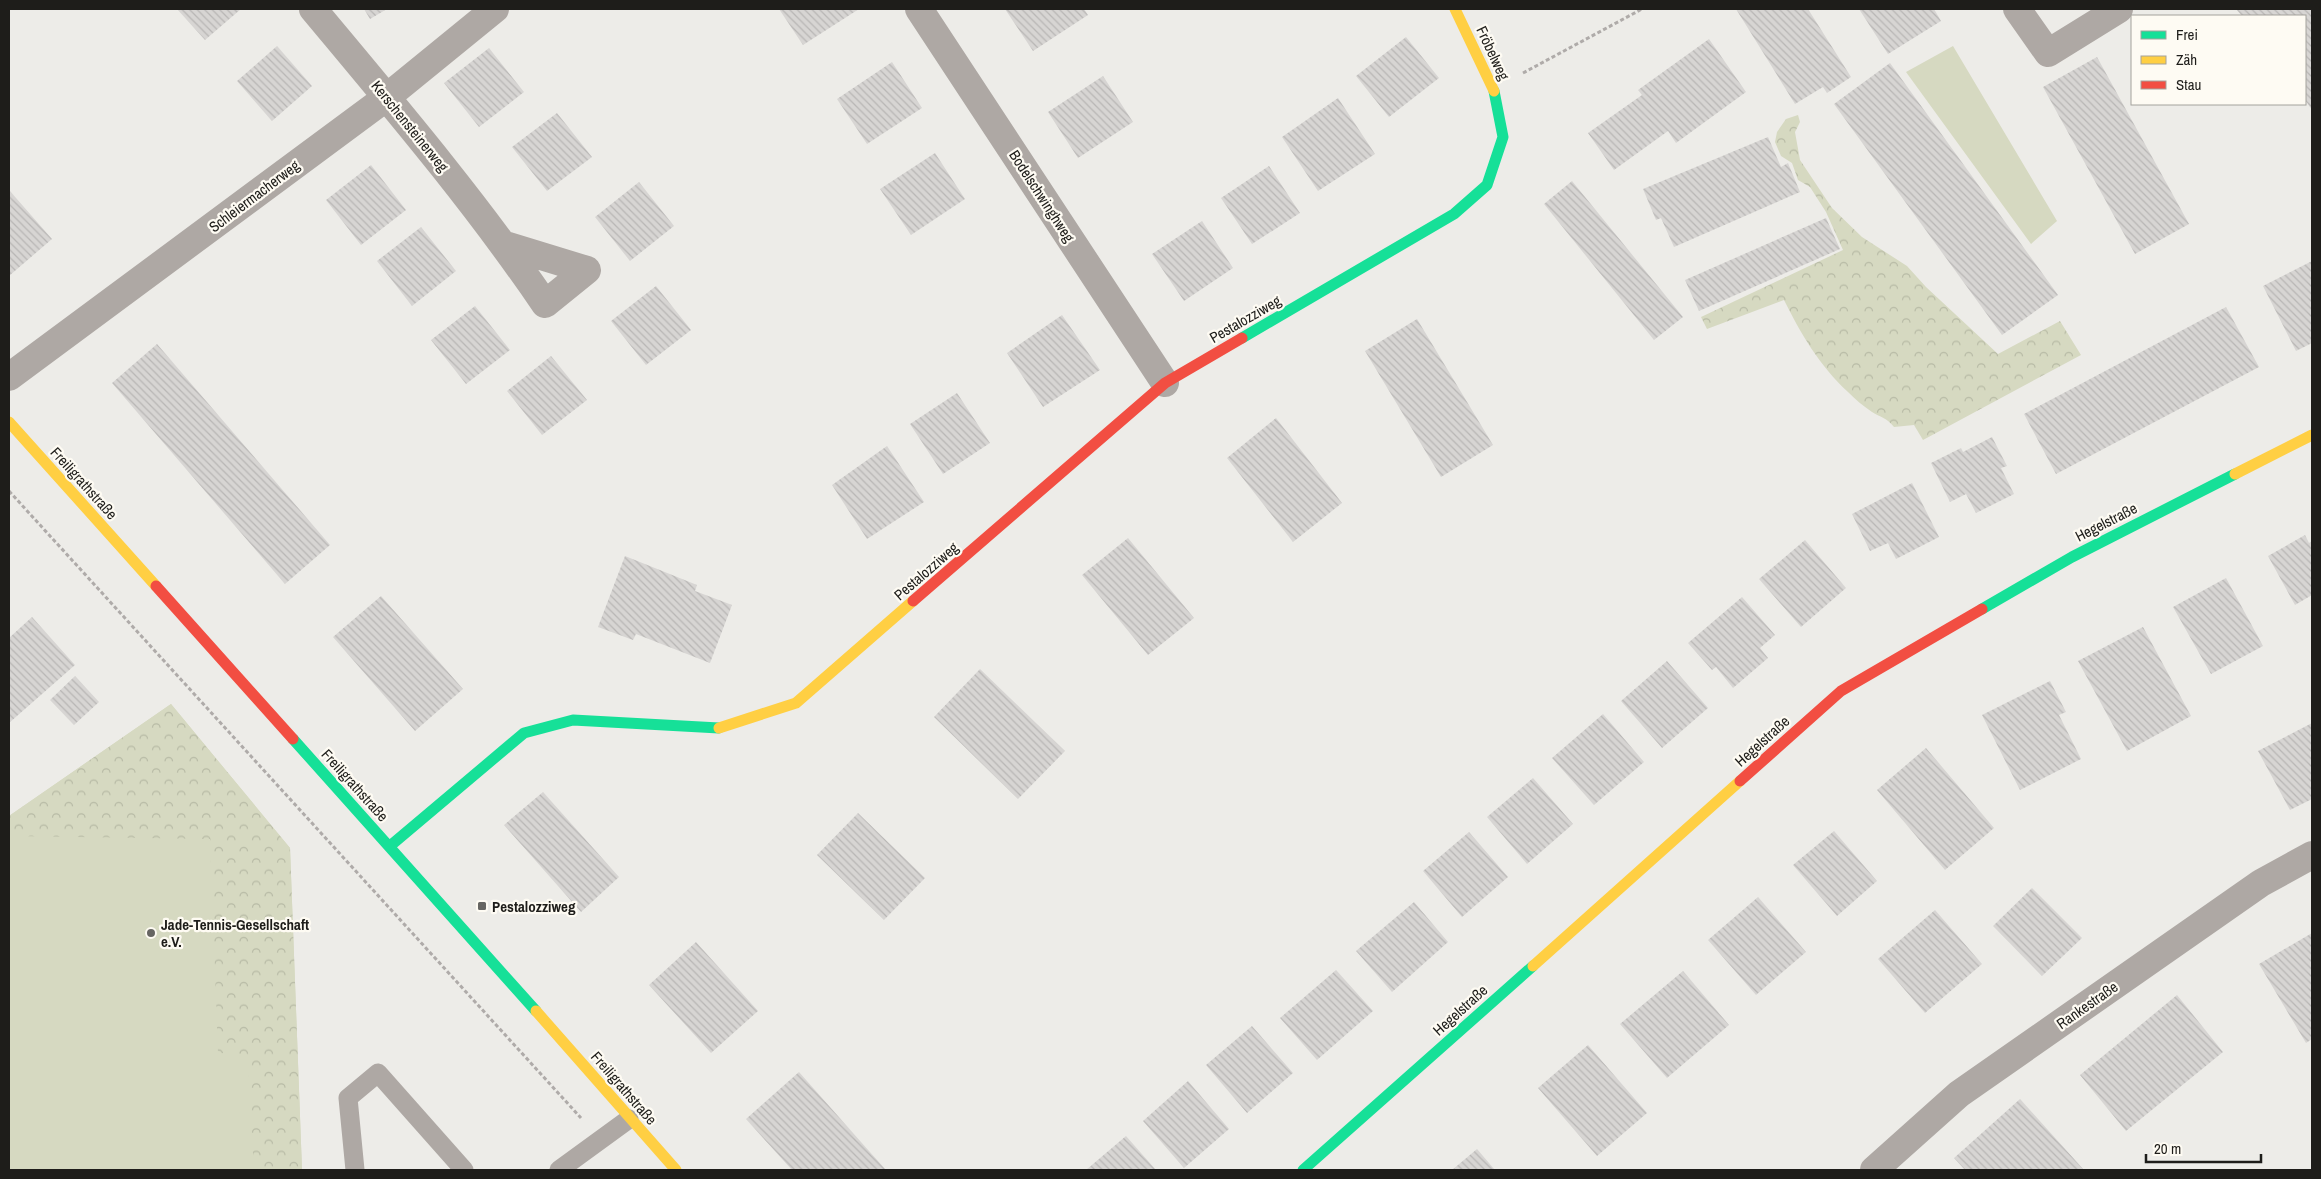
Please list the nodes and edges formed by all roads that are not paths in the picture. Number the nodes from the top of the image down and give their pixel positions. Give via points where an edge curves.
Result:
1 (313, 9) edge
2 (495, 9) edge
3 (920, 9) edge
4 (1455, 9) edge
5 (2017, 9) edge
6 (2119, 9) edge
7 (387, 97) junction
8 (1454, 214) joint
9 (505, 245) dead end
10 (9, 377) edge
11 (1165, 383) junction
12 (9, 422) edge
13 (2312, 435) edge
14 (390, 846) junction
15 (2312, 855) edge
16 (628, 1119) junction
17 (355, 1170) edge
18 (464, 1170) edge
19 (559, 1170) edge
20 (676, 1170) edge
21 (1305, 1170) edge
22 (1874, 1170) edge

1 - 7 street, Kerschensteinerweg
2 - 7 street, Schleiermacherweg
3 - 11 street, Bodelschwinghweg
4 - 8 street, Fröbelweg via 1494,88 1504,137 1487,185
5 - 6 street via 2048,53
7 - 9 street, Kerschensteinerweg
7 - 10 street, Schleiermacherweg
8 - 11 street, Pestalozziweg
11 - 14 street, Pestalozziweg via 796,703 719,728 572,720 524,733
12 - 14 street, Freiligrathstraße
13 - 21 street, Hegelstraße via 2072,557 1841,691
14 - 16 street, Freiligrathstraße
15 - 22 street, Rankestraße via 2261,884 1959,1094
16 - 19 lane
16 - 20 street, Freiligrathstraße
17 - 18 lane via 348,1098 378,1073

